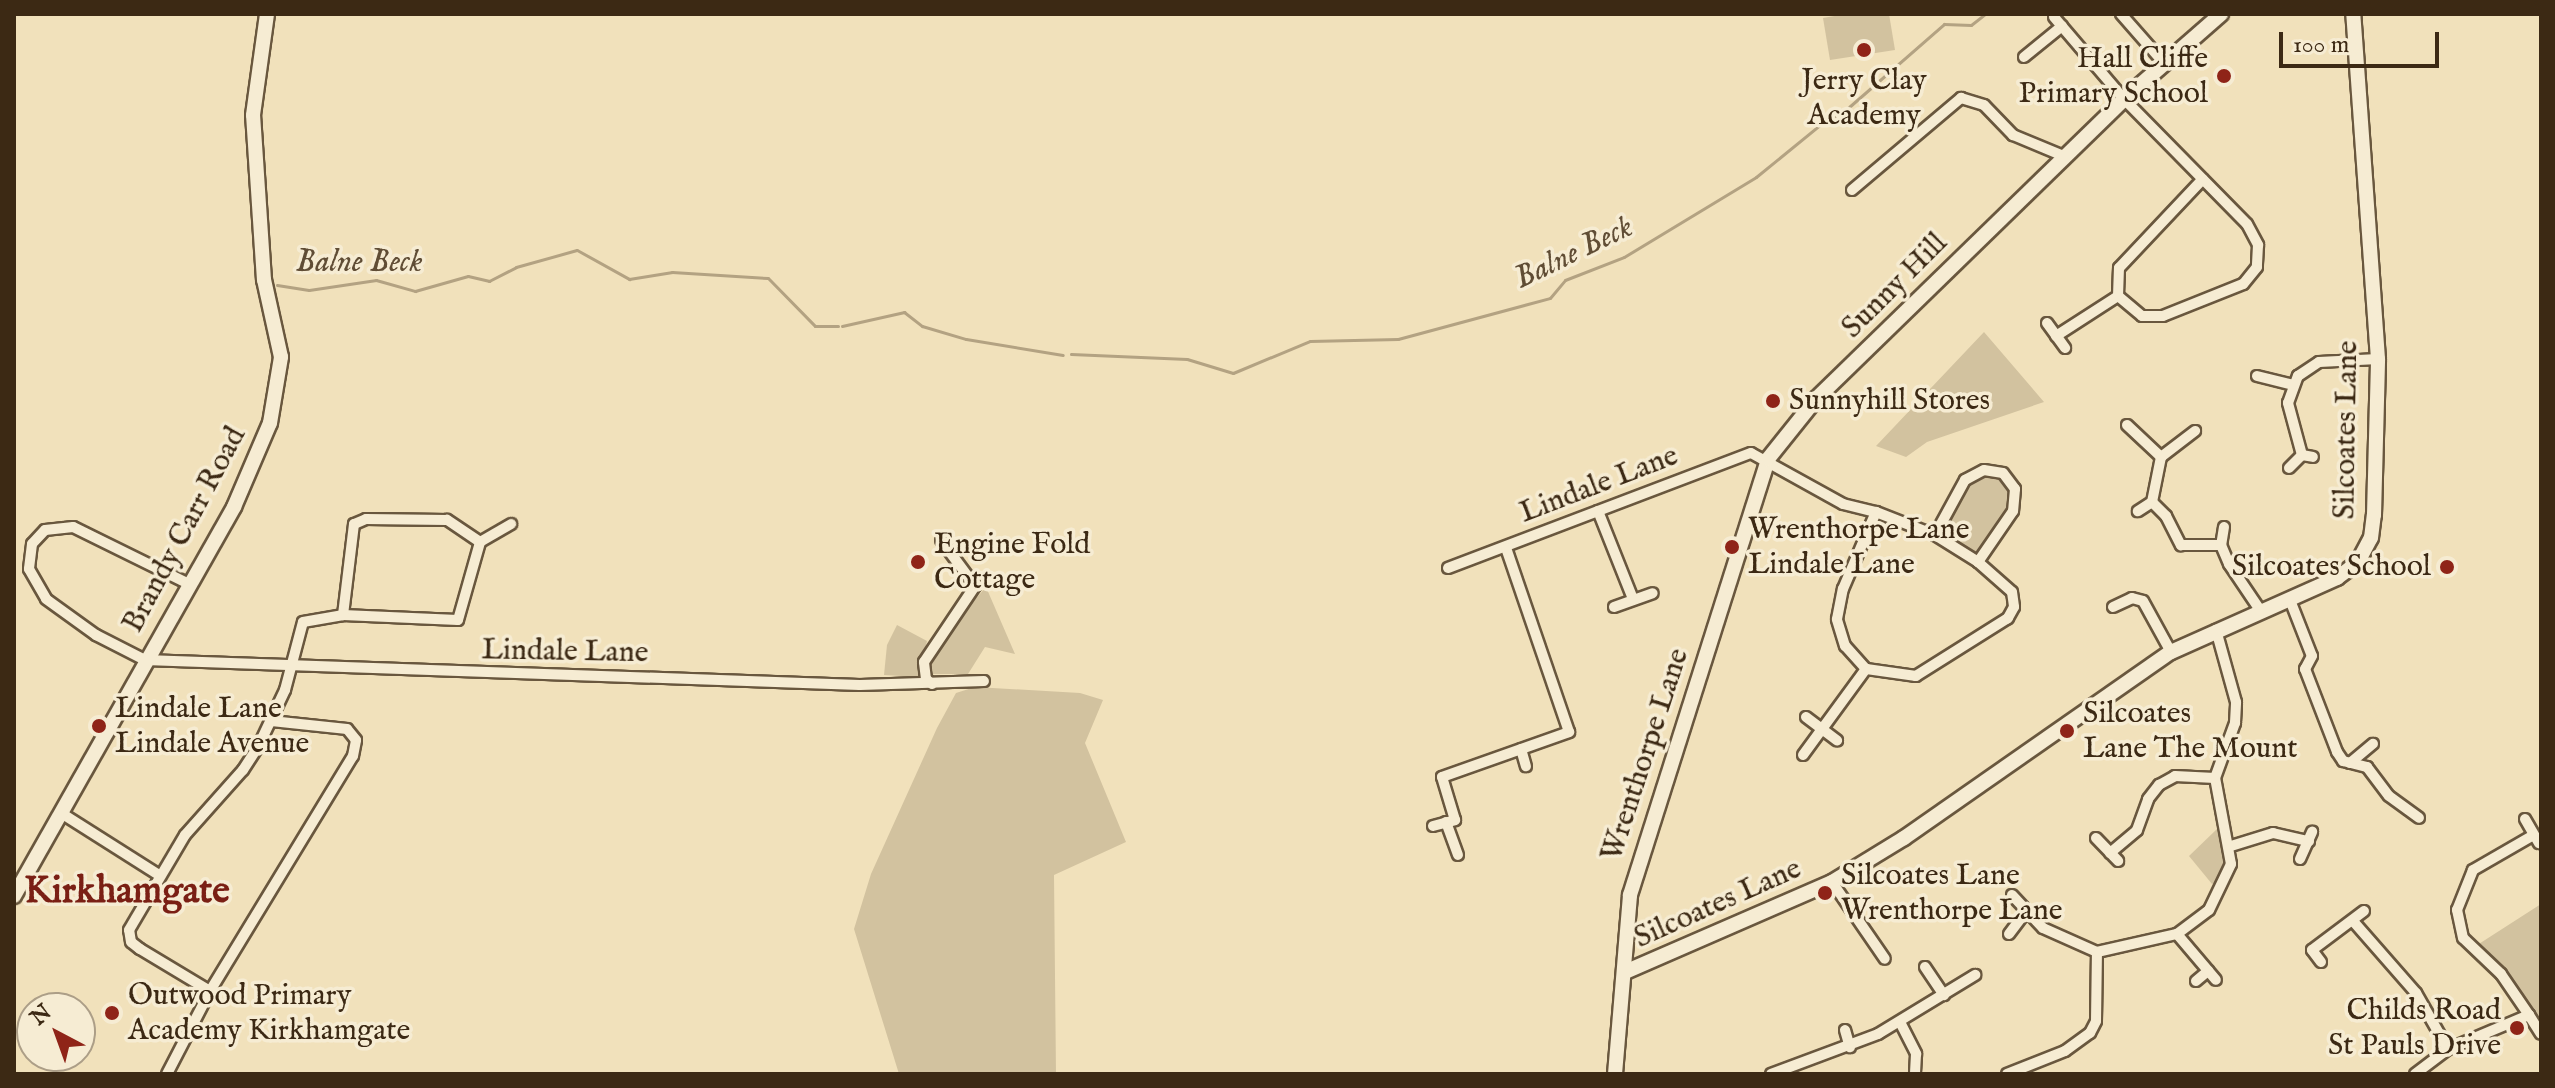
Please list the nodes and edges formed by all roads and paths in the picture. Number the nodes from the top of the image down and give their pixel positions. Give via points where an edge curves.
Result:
1 (267, 14) edge
2 (2121, 14) edge
3 (2221, 14) edge
4 (2353, 14) edge
5 (2054, 17) dead end
6 (2062, 26) junction
7 (2024, 57) dead end
8 (2164, 63) junction
9 (2124, 99) junction
10 (2066, 157) junction
11 (2203, 179) junction
12 (1852, 190) dead end
13 (2118, 296) junction
14 (2047, 323) dead end
15 (2056, 336) junction
16 (2065, 348) dead end
17 (2378, 359) junction
18 (2257, 376) dead end
19 (2292, 385) junction
20 (2127, 425) dead end
21 (2195, 431) dead end
22 (2161, 457) junction
23 (1768, 459) junction
24 (2289, 468) dead end
25 (2152, 502) junction
26 (1598, 511) junction
27 (2138, 511) dead end
28 (1876, 512) junction
29 (511, 524) dead end
30 (2224, 527) dead end
31 (1935, 535) junction
32 (941, 540) dead end
33 (480, 542) junction
34 (2221, 545) junction
35 (1506, 548) junction
36 (1978, 562) junction
37 (1448, 568) dead end
38 (189, 584) junction
39 (1653, 593) dead end
40 (1633, 599) junction
41 (2290, 600) junction
42 (1614, 607) dead end
43 (2113, 607) dead end
44 (2262, 613) junction
45 (343, 615) junction
46 (2216, 630) junction
47 (2171, 652) junction
48 (145, 660) junction
49 (289, 668) junction
50 (1866, 669) junction
51 (984, 681) dead end
52 (932, 684) junction
53 (1806, 717) dead end
54 (271, 721) junction
55 (1822, 729) junction
56 (1837, 740) dead end
57 (2373, 744) dead end
58 (1521, 749) junction
59 (1803, 755) dead end
60 (2345, 764) junction
61 (1526, 766) dead end
62 (2215, 778) junction
63 (61, 813) junction
64 (2419, 818) dead end
65 (2525, 819) dead end
66 (1446, 822) junction
67 (1433, 826) dead end
68 (2096, 838) dead end
69 (2231, 846) junction
70 (1458, 855) dead end
71 (2300, 859) dead end
72 (159, 875) junction
73 (1832, 882) junction
74 (2012, 895) dead end
75 (14, 896) edge
76 (2364, 911) dead end
77 (2025, 913) junction
78 (2353, 921) junction
79 (2009, 934) dead end
80 (2177, 934) junction
81 (2097, 952) junction
82 (1885, 959) dead end
83 (2321, 962) dead end
84 (1925, 967) dead end
85 (2208, 971) junction
86 (1625, 972) junction
87 (1975, 975) dead end
88 (2216, 980) dead end
89 (2196, 981) dead end
90 (210, 991) junction
91 (1944, 995) junction
92 (2529, 1015) junction
93 (1900, 1022) junction
94 (1845, 1030) dead end
95 (2541, 1034) edge
96 (1850, 1047) junction
97 (2448, 1049) junction
98 (167, 1074) edge
99 (1615, 1074) edge
100 (1771, 1074) edge
101 (1915, 1074) edge
102 (2007, 1074) edge
103 (2415, 1074) edge

1 - 38 street, Brandy Carr Road via 253,115 264,280 281,357 280,389 245,484
2 - 8 street
3 - 8 street
4 - 17 street, Silcoates Lane
5 - 6 street
6 - 7 street
6 - 9 street
8 - 9 street
9 - 10 street
9 - 11 street
10 - 12 street via 2013,135 1984,105 1961,98
10 - 23 street, Sunny Hill via 1816,399
11 - 13 street via 2126,257 2115,281
11 - 13 street via 2254,233 2259,255 2251,277 2232,290 2153,318 2131,310
13 - 15 street
14 - 15 street
15 - 16 street
17 - 19 street via 2310,365
17 - 41 street, Silcoates Lane via 2374,515 2366,550 2347,573
18 - 19 street
19 - 24 street via 2288,411 2308,456
20 - 22 street
21 - 22 street
22 - 25 street
23 - 26 street, Lindale Lane via 1751,453
23 - 28 street via 1843,504
23 - 86 street, Wrenthorpe Lane via 1640,855 1630,895
25 - 27 street
25 - 34 street via 2181,545
26 - 35 street, Lindale Lane
26 - 40 street
28 - 31 street
28 - 50 street via 1843,589 1837,619 1845,646
29 - 33 street
30 - 34 street
31 - 36 street
31 - 36 street via 1965,480 1984,470 2003,473 2011,480 2016,501
32 - 52 street via 975,586 924,662
33 - 45 street via 458,620
33 - 45 street via 447,520 366,519 354,524
34 - 44 street
35 - 37 street, Lindale Lane
35 - 58 street via 1569,732
36 - 50 street via 2012,592 2014,607 2008,618 1916,676
38 - 48 street, Brandy Carr Road
38 - 48 street via 73,527 50,528 35,538 29,569 46,599 96,635
39 - 40 street
40 - 42 street
41 - 44 street, Silcoates Lane
41 - 60 street via 2312,656 2305,669 2330,740
43 - 47 street via 2132,598 2143,601
44 - 46 street, Silcoates Lane
45 - 49 street via 303,622
46 - 47 street, Silcoates Lane
46 - 62 street via 2236,702 2235,723
47 - 73 street, Silcoates Lane via 1904,838
48 - 49 street, Lindale Lane
48 - 63 street, Brandy Carr Road
49 - 52 street, Lindale Lane
49 - 54 street
50 - 55 street
51 - 52 street, Lindale Lane
53 - 55 street
54 - 72 street via 243,770 212,801
54 - 90 street via 347,729 356,740 353,756
55 - 56 street
55 - 59 street
57 - 60 street
58 - 61 street
58 - 66 street via 1442,777 1455,820
60 - 64 street via 2367,767 2389,796
62 - 68 street via 2175,776 2159,785 2137,830 2114,857
62 - 69 street via 2216,801
63 - 72 street
63 - 75 street, Brandy Carr Road
65 - 92 street via 2535,839 2473,870 2457,910 2463,938 2501,974
66 - 67 street
66 - 70 street
69 - 71 street via 2273,833 2310,836
69 - 80 street via 2219,895 2209,910
72 - 90 street via 129,930 131,942
73 - 82 street, Silcoates Lane
73 - 86 street, Silcoates Lane
74 - 77 street
76 - 78 street
77 - 79 street
77 - 81 street via 2043,928
78 - 83 street via 2312,950
78 - 97 street via 2416,993
80 - 81 street
80 - 85 street
81 - 102 street via 2096,1021 2090,1033 2065,1051
84 - 91 street
85 - 88 street
85 - 89 street
86 - 99 street, Wrenthorpe Lane
87 - 91 street
90 - 98 street
91 - 93 street
92 - 95 street
92 - 97 street
93 - 96 street
93 - 101 street via 1916,1054
94 - 96 street
96 - 100 street
97 - 103 street

